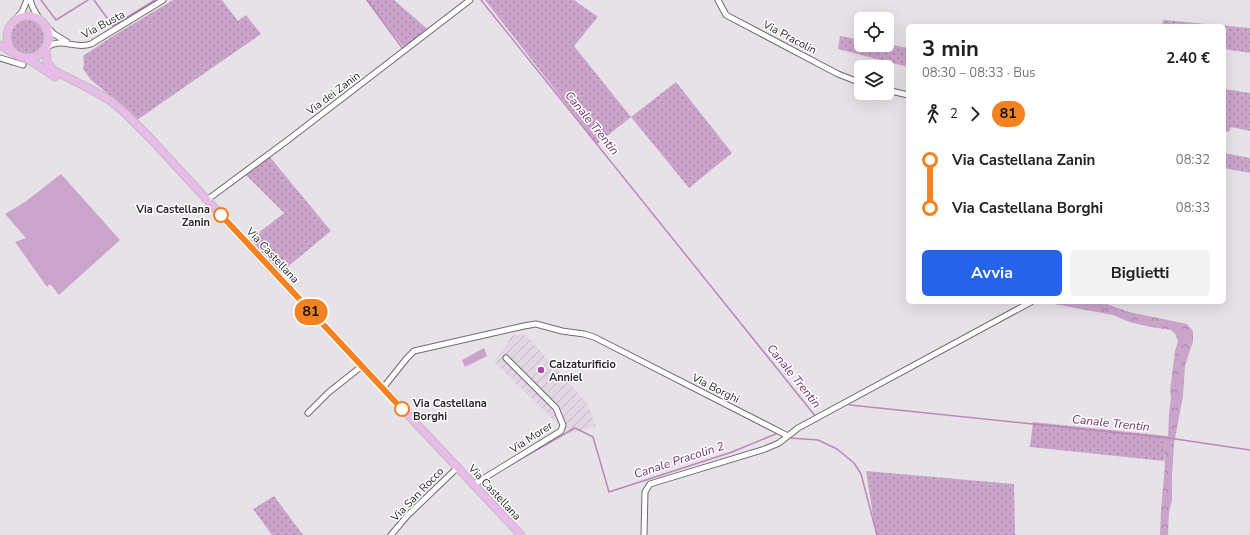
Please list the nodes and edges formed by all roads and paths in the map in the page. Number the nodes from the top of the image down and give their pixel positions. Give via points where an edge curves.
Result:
1 (27, 0) edge
2 (30, 0) edge
3 (163, 0) edge
4 (470, 0) edge
5 (718, 0) edge
6 (40, 20) junction
7 (14, 21) junction
8 (47, 27) junction
9 (0, 30) edge
10 (72, 44) junction
11 (0, 45) edge
12 (46, 47) junction
13 (15, 54) junction
14 (0, 58) edge
15 (24, 62) junction
16 (854, 80) edge
17 (86, 86) junction
18 (894, 92) edge
19 (906, 95) edge
20 (207, 200) junction
21 (1027, 304) edge
22 (506, 358) dead end
23 (362, 366) junction
24 (382, 388) junction
25 (308, 413) dead end
26 (788, 436) junction
27 (457, 468) junction
28 (473, 485) junction
29 (391, 535) edge
30 (520, 535) edge
31 (644, 535) edge

1 - 7 street via 22,13
2 - 6 street
3 - 10 street, Via Busta via 91,44
4 - 20 street, Via dei Zanin
5 - 16 street, Via Pracolin via 726,15
6 - 7 main road via 27,16
6 - 8 main road
7 - 9 main road
7 - 13 main road via 8,28 6,37
8 - 10 street, Via Busta
8 - 12 main road via 49,37
10 - 12 street, Via Busta via 56,43
11 - 13 main road
12 - 15 main road via 42,53
12 - 17 main road, Via Castellana via 51,69
13 - 15 main road
14 - 15 street
15 - 17 main road, Via Castellana via 39,66 54,76
17 - 20 main road, Via Castellana via 111,101 126,114
18 - 19 street
20 - 23 main road, Via Castellana
21 - 26 street via 798,428
22 - 28 street, Via Morer via 556,408 563,425 561,431
23 - 24 main road, Via Castellana
23 - 25 street via 329,392
24 - 26 street, Via Borghi via 414,351 536,324 562,332 594,337
24 - 27 main road, Via Castellana
26 - 31 street via 765,449 650,484 645,492
27 - 28 main road, Via Castellana
27 - 29 street, Via San Rocco
28 - 30 main road, Via Castellana

